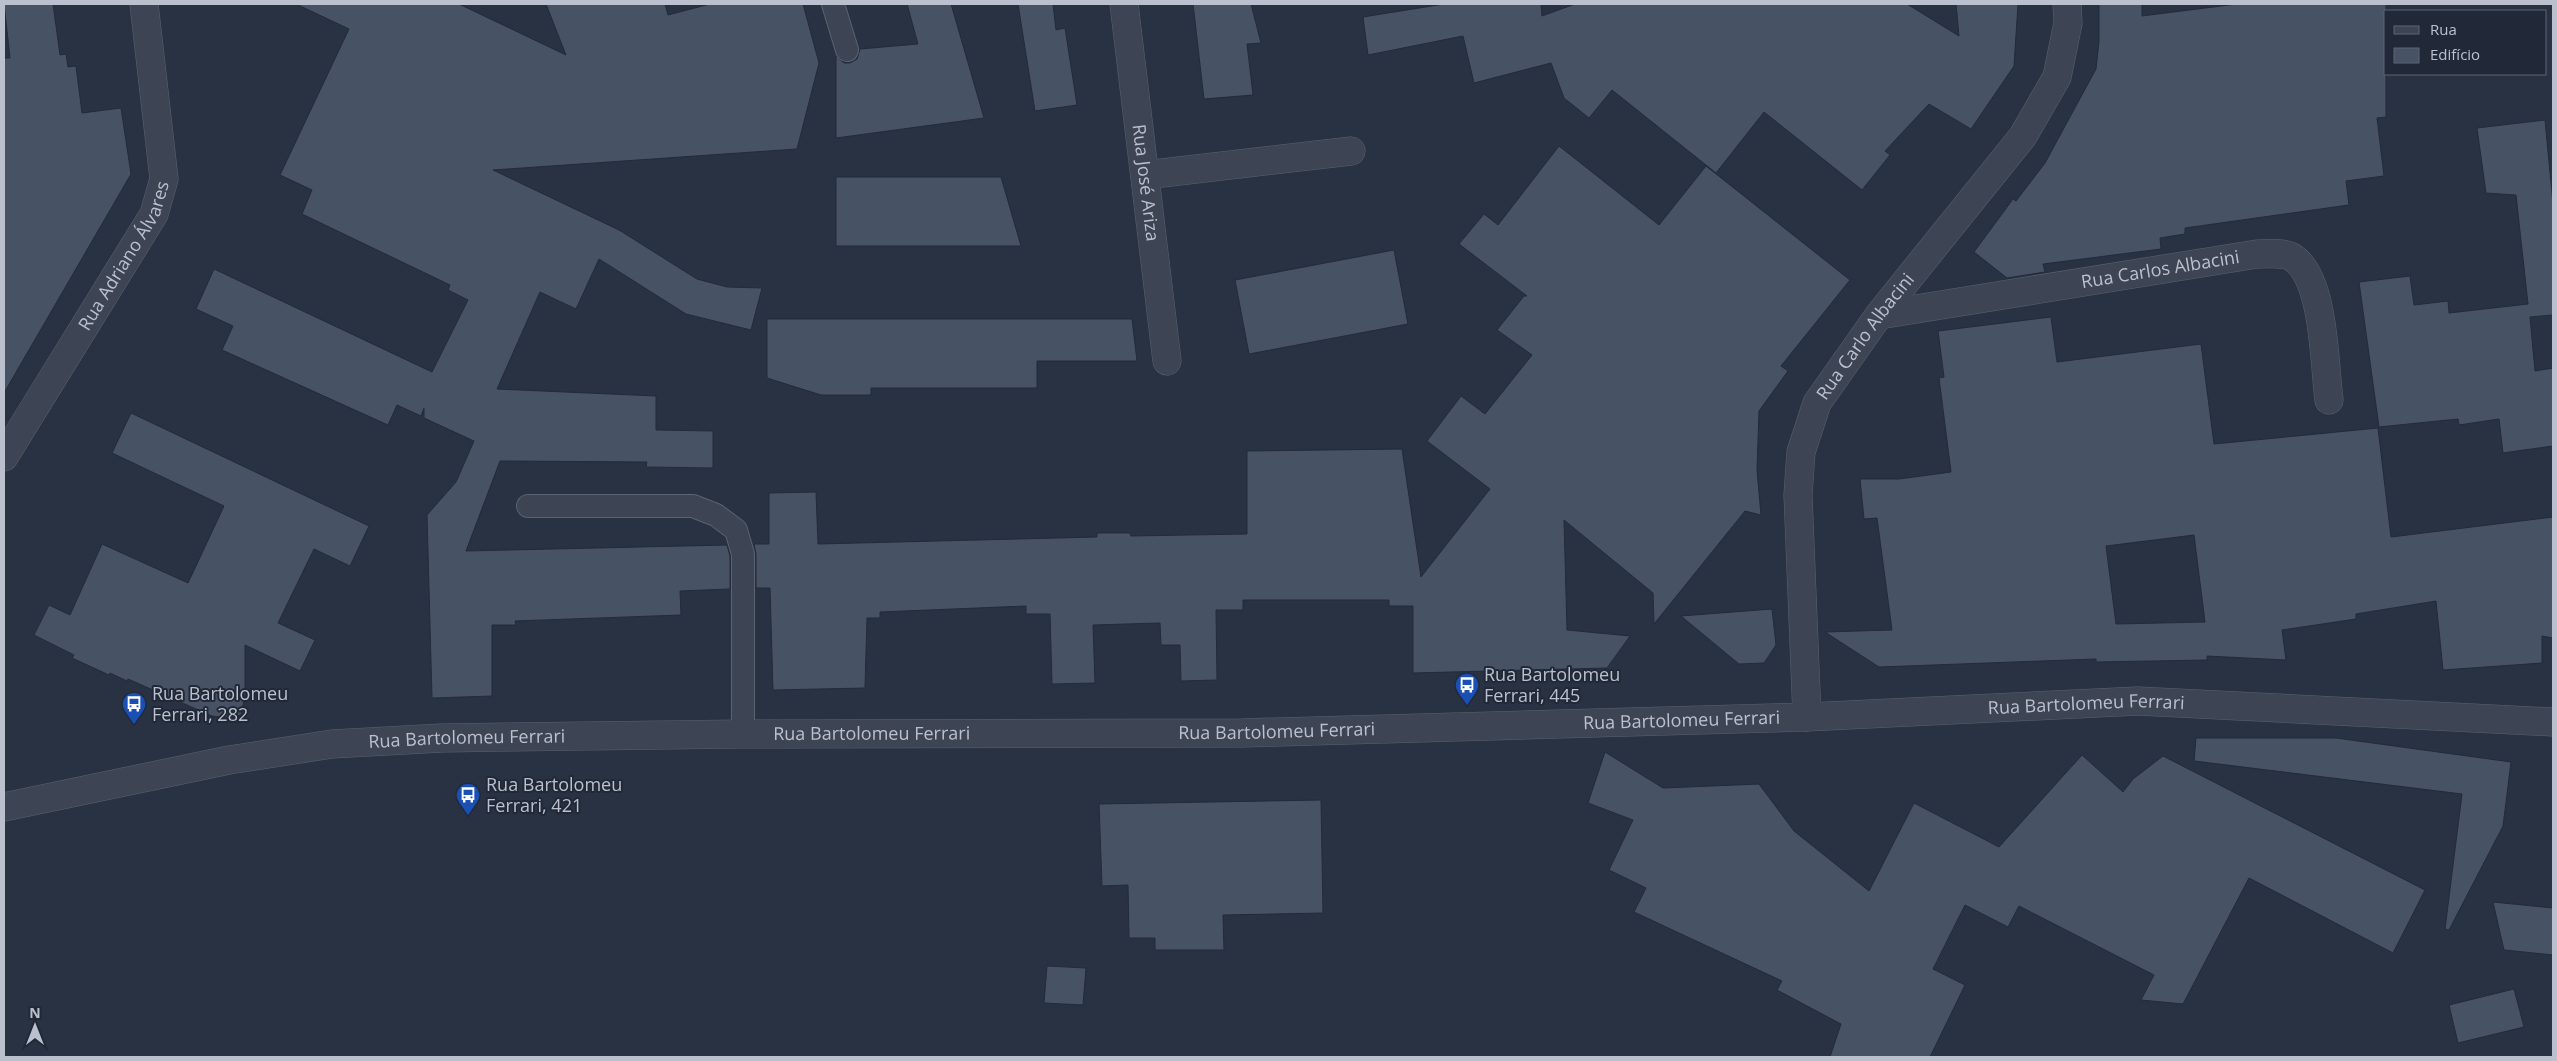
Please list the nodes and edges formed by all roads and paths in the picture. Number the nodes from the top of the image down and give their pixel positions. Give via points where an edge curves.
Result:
1 (144, 4) edge
2 (833, 4) edge
3 (1124, 4) edge
4 (2067, 4) edge
5 (847, 50) dead end
6 (1351, 151) dead end
7 (1145, 175) junction
8 (1879, 315) junction
9 (1167, 361) dead end
10 (2329, 400) dead end
11 (4, 457) edge
12 (528, 506) dead end
13 (1807, 717) junction
14 (2553, 721) edge
15 (743, 734) junction
16 (4, 807) edge

1 - 11 street, Rua Adriano Álvares via 164,179 154,214
2 - 5 lane
3 - 7 street, Rua José Ariza
4 - 8 street, Rua Carlo Albacini via 2068,23 2058,77 2023,136
6 - 7 street
7 - 9 street, Rua José Ariza
8 - 10 street, Rua Carlos Albacini via 2257,254 2277,254 2291,257 2307,272 2316,294
8 - 13 street, Rua Carlo Albacini via 1817,403 1801,452 1798,495
12 - 15 lane via 692,506 716,515 736,530 743,554
13 - 14 street, Rua Bartolomeu Ferrari via 2138,701
13 - 15 street, Rua Bartolomeu Ferrari via 1242,732
15 - 16 street, Rua Bartolomeu Ferrari via 468,738 332,744 229,760

